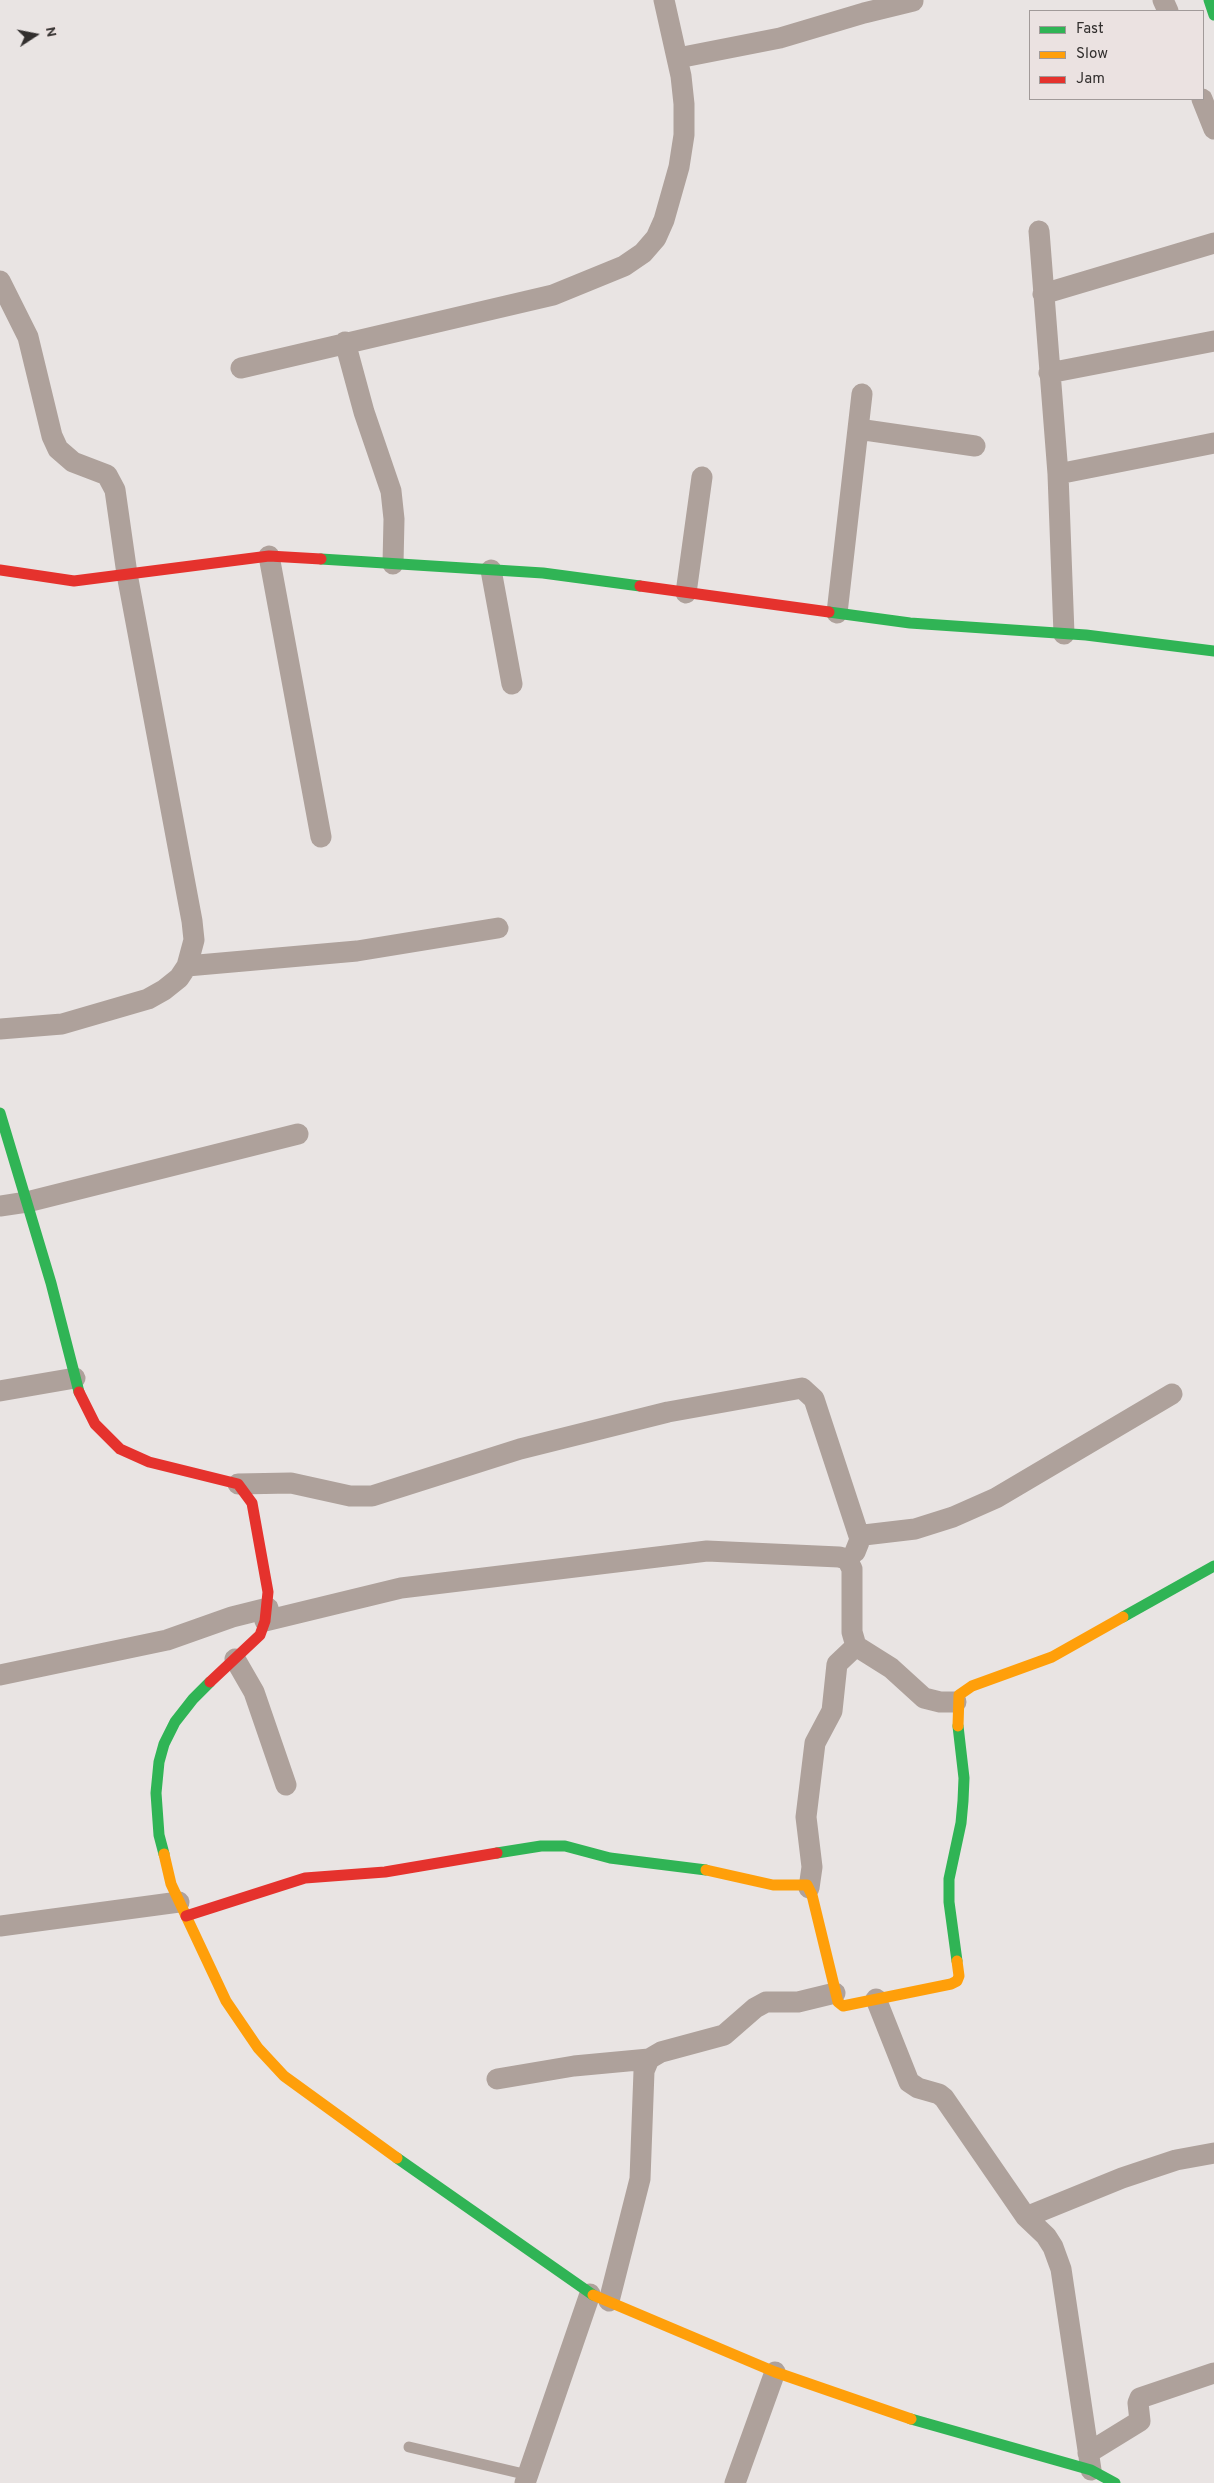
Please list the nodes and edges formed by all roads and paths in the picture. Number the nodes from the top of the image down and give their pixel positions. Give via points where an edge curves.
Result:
1 (664, 0) edge
2 (1208, 0) edge
3 (913, 1) edge
4 (1214, 15) edge
5 (678, 58) junction
6 (1202, 100) edge
7 (1214, 129) edge
8 (1039, 231) dead end
9 (1214, 243) edge
10 (0, 281) edge
11 (1043, 294) junction
12 (1214, 341) edge
13 (345, 342) junction
14 (241, 368) dead end
15 (1049, 373) junction
16 (862, 394) dead end
17 (858, 429) junction
18 (1214, 443) edge
19 (975, 446) dead end
20 (1058, 474) junction
21 (702, 477) dead end
22 (269, 556) junction
23 (393, 564) junction
24 (0, 570) edge
25 (491, 570) junction
26 (127, 574) junction
27 (686, 593) junction
28 (837, 614) junction
29 (1064, 634) junction
30 (1214, 652) edge
31 (512, 684) dead end
32 (321, 837) dead end
33 (498, 928) dead end
34 (187, 966) junction
35 (0, 1029) edge
36 (0, 1113) edge
37 (298, 1134) dead end
38 (27, 1202) junction
39 (0, 1206) edge
40 (75, 1378) junction
41 (0, 1392) edge
42 (1172, 1394) dead end
43 (238, 1484) junction
44 (860, 1539) junction
45 (850, 1563) junction
46 (1214, 1566) edge
47 (267, 1614) junction
48 (856, 1646) junction
49 (235, 1659) junction
50 (0, 1674) edge
51 (956, 1702) junction
52 (286, 1785) dead end
53 (809, 1888) junction
54 (182, 1909) junction
55 (0, 1926) edge
56 (835, 1993) junction
57 (876, 1999) junction
58 (649, 2059) junction
59 (497, 2079) dead end
60 (1214, 2153) edge
61 (1026, 2217) junction
62 (599, 2298) junction
63 (775, 2372) junction
64 (1214, 2373) edge
65 (409, 2447) dead end
66 (1090, 2461) junction
67 (526, 2479) edge
68 (735, 2483) edge
69 (1115, 2483) edge

1 - 5 street
2 - 4 street
3 - 5 street via 772,40
5 - 13 street via 684,104 679,167 664,220 656,238 643,253 624,266 553,295
6 - 7 street
8 - 11 street
9 - 11 street
10 - 26 street via 28,337 58,449 73,462 99,470 112,481
11 - 15 street
12 - 15 street
13 - 14 street
13 - 23 street via 364,412 391,490
15 - 20 street
16 - 17 street
17 - 19 street
17 - 28 street
18 - 20 street
20 - 29 street
21 - 27 street
22 - 23 street
22 - 26 street
22 - 32 street
23 - 25 street
24 - 26 street via 74,581
25 - 27 street
25 - 31 street
26 - 34 street via 192,921 194,940
27 - 28 street
28 - 29 street via 910,623
29 - 30 street
33 - 34 street via 357,950
34 - 35 street via 179,978 164,990 131,1005 62,1024
36 - 38 street
37 - 38 street
38 - 39 street
38 - 40 street
40 - 41 street
40 - 43 street via 95,1424 120,1449 149,1462
42 - 44 street via 979,1506 915,1529 864,1535
43 - 44 street via 291,1483 350,1496 372,1496 538,1444 668,1412 802,1388 814,1399
43 - 47 street via 252,1503 264,1570
44 - 45 street
45 - 47 street via 839,1557 707,1551 401,1588
45 - 48 street via 852,1632
46 - 51 street via 1052,1657 964,1690
47 - 49 street via 260,1634
47 - 50 street via 232,1617 167,1640
48 - 51 street via 891,1668 924,1698
48 - 53 street via 837,1664 832,1711 815,1743 806,1817 812,1867
49 - 52 street via 254,1692
49 - 54 street via 193,1699 175,1722 159,1762 156,1793 159,1835 171,1884
51 - 57 street via 963,1793 961,1823 949,1879 949,1902 958,1979 951,1984
53 - 54 street via 804,1884 773,1886 717,1872 610,1858 565,1846 542,1846 385,1872 305,1878
53 - 56 street
54 - 55 street
54 - 62 street via 226,2001 258,2048 284,2076
56 - 57 street via 843,2006
56 - 58 street via 798,2002 766,2002 724,2035 661,2052
57 - 61 street via 909,2082 944,2098
58 - 59 street via 574,2066
58 - 62 street via 644,2070 640,2179
60 - 61 street via 1176,2160 1129,2175
61 - 66 street via 1046,2236 1061,2269
62 - 63 street
62 - 67 street
63 - 66 street via 928,2425
63 - 68 street
64 - 66 street via 1140,2398 1140,2421
65 - 67 lane
66 - 69 street

